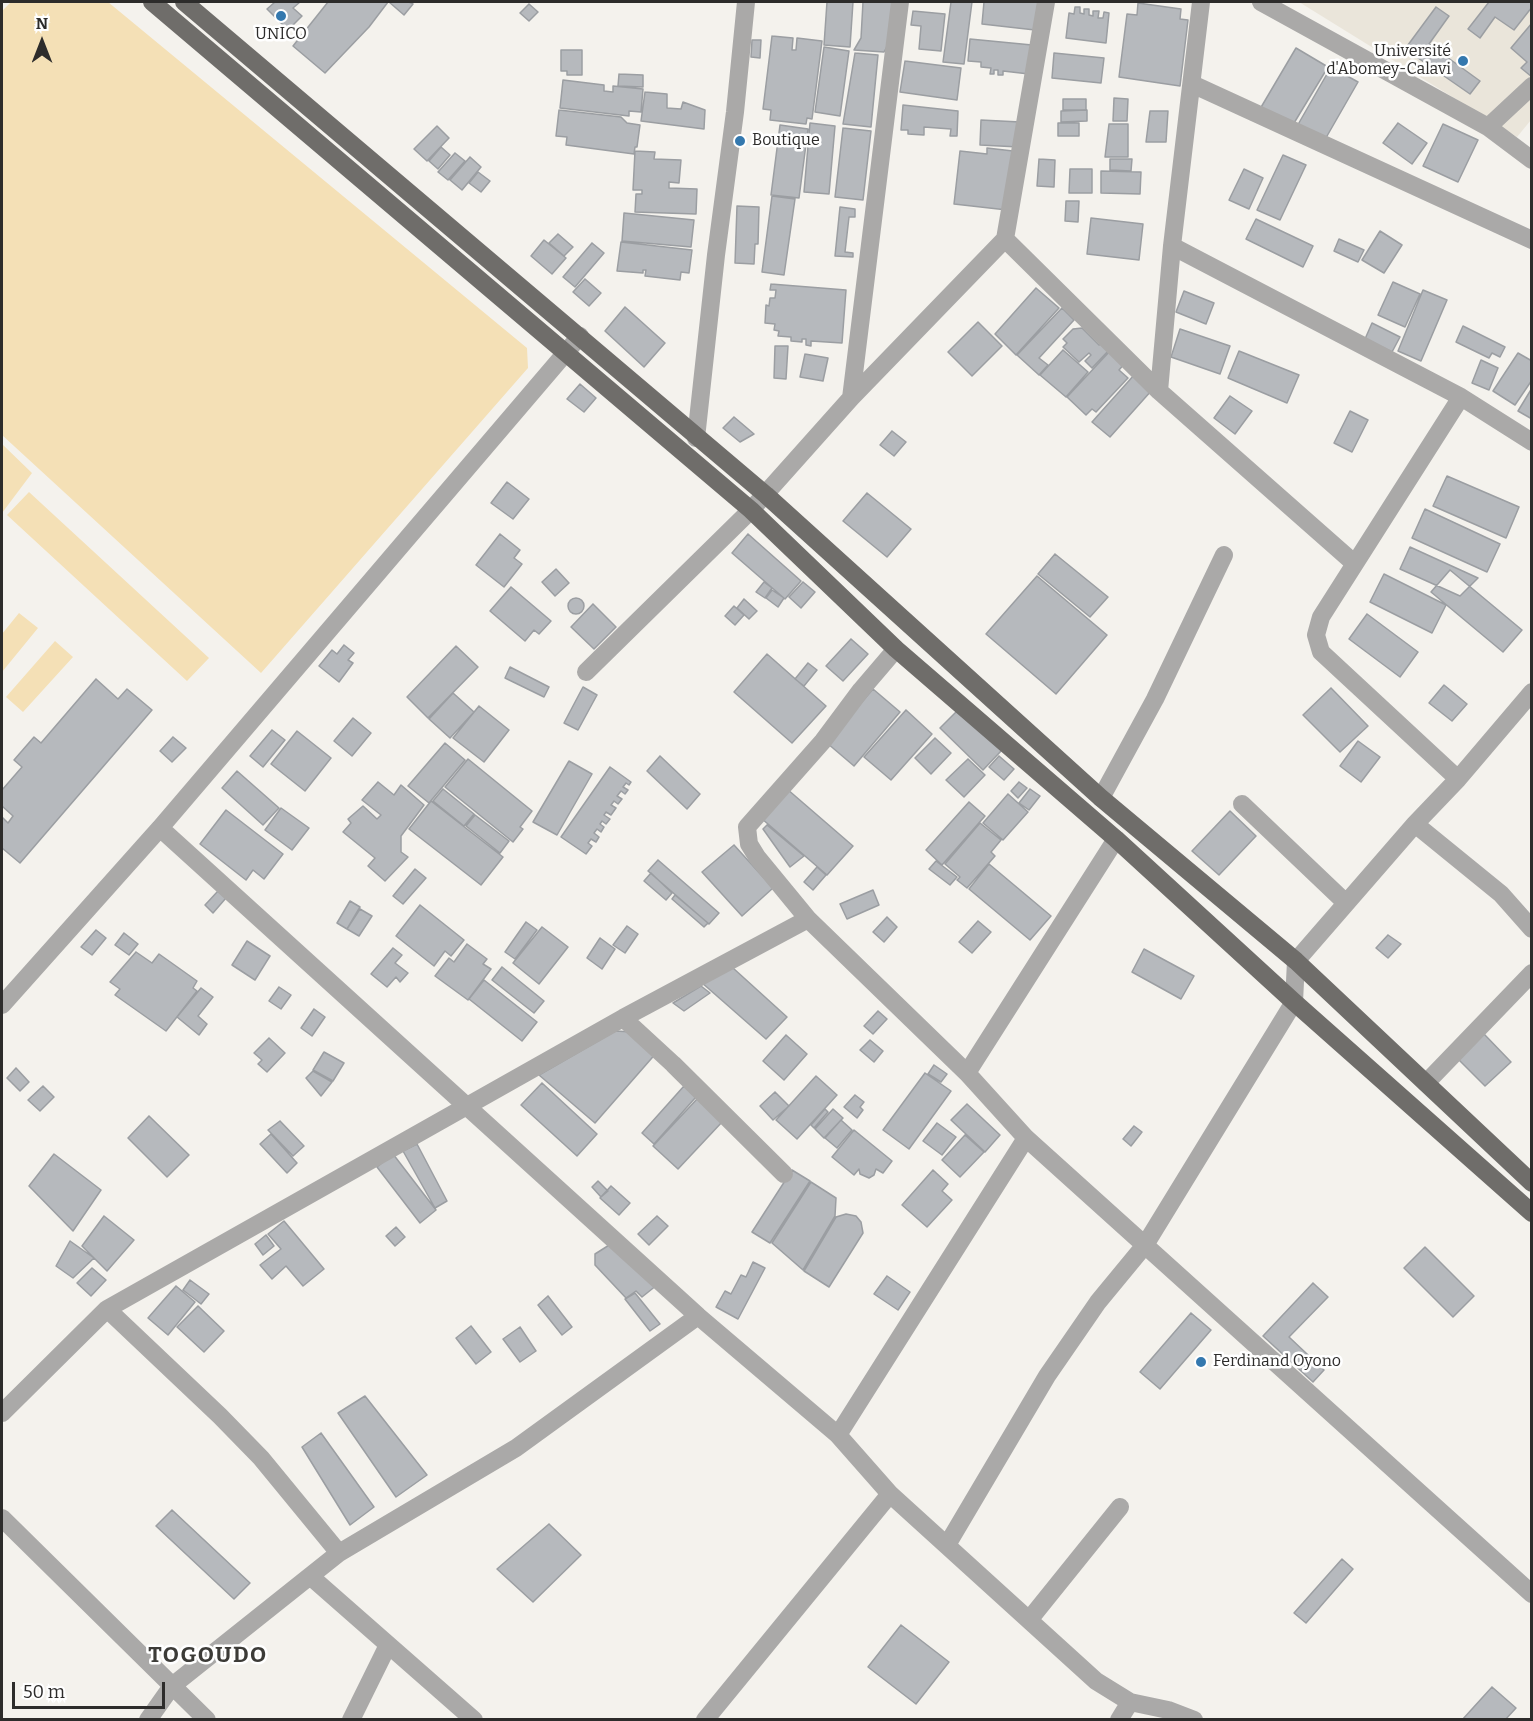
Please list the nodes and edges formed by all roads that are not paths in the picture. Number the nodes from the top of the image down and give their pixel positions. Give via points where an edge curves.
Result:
1 (152, 2) edge
2 (746, 2) edge
3 (900, 2) edge
4 (1046, 2) edge
5 (1196, 2) edge
6 (1261, 2) edge
7 (190, 4) edge
8 (1192, 84) junction
9 (1532, 86) edge
10 (1488, 127) junction
11 (1532, 160) edge
12 (1005, 240) junction
13 (1532, 240) edge
14 (1172, 246) junction
15 (580, 336) junction
16 (565, 354) junction
17 (1159, 391) junction
18 (1461, 397) junction
19 (851, 398) junction
20 (696, 438) junction
21 (1532, 442) edge
22 (766, 495) junction
23 (751, 510) junction
24 (1224, 555) dead end
25 (1354, 564) junction
26 (896, 649) junction
27 (586, 672) dead end
28 (1532, 692) edge
29 (1458, 779) junction
30 (1101, 798) junction
31 (1242, 804) dead end
32 (1415, 824) junction
33 (159, 828) junction
34 (1116, 838) junction
35 (1346, 903) junction
36 (808, 919) junction
37 (1532, 929) edge
38 (1296, 961) junction
39 (1532, 973) edge
40 (1294, 1002) junction
41 (2, 1005) edge
42 (623, 1018) junction
43 (967, 1073) junction
44 (1426, 1083) junction
45 (467, 1107) junction
46 (1026, 1138) junction
47 (784, 1174) dead end
48 (1532, 1183) edge
49 (1532, 1213) edge
50 (1145, 1245) junction
51 (107, 1309) junction
52 (698, 1316) junction
53 (2, 1413) edge
54 (838, 1435) junction
55 (890, 1494) junction
56 (1120, 1507) dead end
57 (2, 1518) edge
58 (947, 1545) junction
59 (339, 1553) junction
60 (310, 1576) junction
61 (1532, 1594) edge
62 (1029, 1620) junction
63 (388, 1646) junction
64 (172, 1686) junction
65 (1131, 1702) junction
66 (148, 1719) edge
67 (207, 1719) edge
68 (351, 1719) edge
69 (474, 1719) edge
70 (705, 1719) edge
71 (1119, 1719) edge
72 (1194, 1719) edge

1 - 16 main road
2 - 20 street
3 - 19 street
4 - 12 street
5 - 8 street
6 - 10 street
7 - 15 main road
8 - 13 street
8 - 14 street
9 - 10 street
10 - 11 street
12 - 17 street
12 - 19 street
14 - 17 street
14 - 18 street
15 - 16 street
15 - 20 main road
16 - 23 main road
16 - 33 street
17 - 25 street
18 - 21 street
18 - 25 street
19 - 22 street
20 - 22 main road
22 - 23 street
22 - 30 main road
23 - 26 main road
23 - 27 street
24 - 30 street via 1155,699
25 - 29 street via 1321,617 1316,636 1321,652
26 - 34 main road
26 - 36 street via 823,741 747,827 749,844 757,857
28 - 29 street
29 - 32 street
30 - 38 main road
31 - 35 street
32 - 35 street
32 - 37 street via 1502,894
33 - 41 street
33 - 45 street
34 - 40 main road
34 - 43 street
35 - 38 street
36 - 42 street
36 - 43 street
38 - 40 street
38 - 44 main road
39 - 44 street
40 - 49 main road
40 - 50 street
42 - 45 street
42 - 47 street
43 - 46 street
44 - 48 main road
45 - 51 street
45 - 52 street
46 - 50 street
46 - 54 street
50 - 58 street via 1098,1302 1047,1376
50 - 61 street
51 - 53 street
51 - 59 street via 261,1458
52 - 54 street
52 - 59 street via 516,1448
54 - 55 street
55 - 58 street
55 - 70 street
56 - 62 street
57 - 64 street
58 - 62 street
59 - 60 street
60 - 63 street
60 - 64 street
62 - 65 street via 1096,1681
63 - 68 street
63 - 69 street
64 - 66 street
64 - 67 street
65 - 71 street
65 - 72 street

